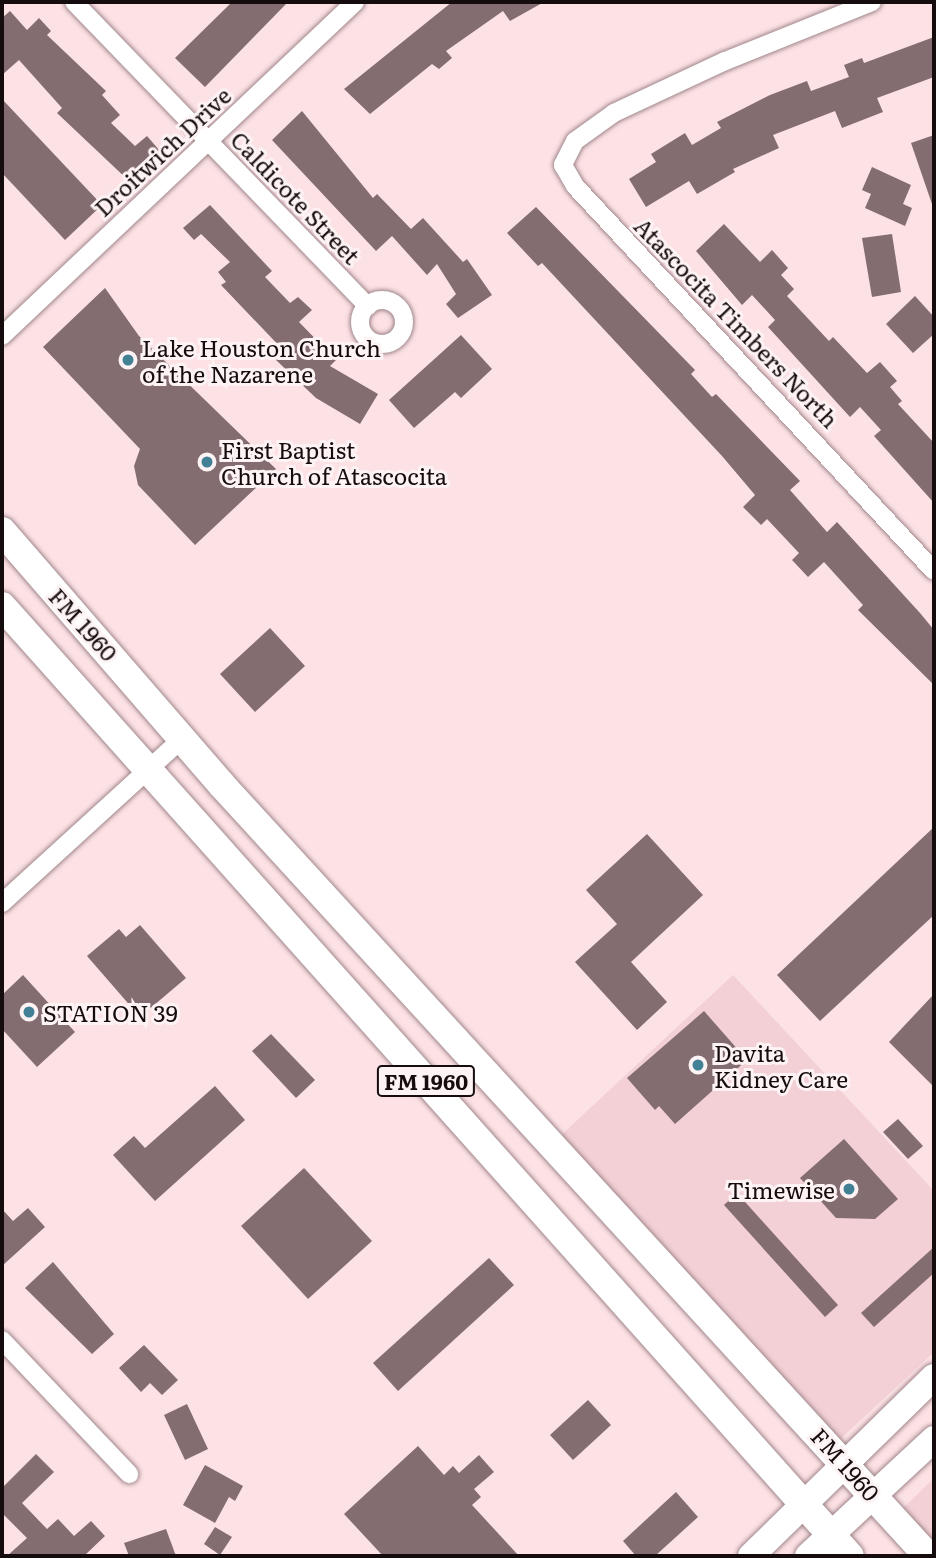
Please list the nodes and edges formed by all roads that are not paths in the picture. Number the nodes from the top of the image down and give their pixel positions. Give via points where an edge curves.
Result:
1 (74, 2) edge
2 (355, 2) edge
3 (872, 2) edge
4 (208, 142) junction
5 (368, 306) dead end
6 (2, 336) edge
7 (2, 531) edge
8 (934, 571) edge
9 (2, 606) edge
10 (183, 738) junction
11 (148, 769) junction
12 (2, 903) edge
13 (2, 1340) edge
14 (934, 1377) edge
15 (934, 1438) edge
16 (845, 1463) junction
17 (129, 1474) dead end
18 (873, 1494) junction
19 (803, 1504) junction
20 (831, 1535) junction
21 (751, 1556) edge
22 (808, 1556) edge
23 (850, 1556) edge
24 (928, 1556) edge

1 - 4 street, Caldicote Street
2 - 4 street, Droitwich Drive
3 - 8 street, Atascocita Timbers North via 750,50 622,110 575,141 563,165 575,186
4 - 5 street, Caldicote Street
4 - 6 street, Droitwich Drive
7 - 10 main road, FM 1960 / FM 1960
9 - 11 main road, FM 1960 / FM 1960
10 - 11 street
10 - 16 main road, FM 1960 / FM 1960
11 - 12 street
11 - 19 main road, FM 1960 / FM 1960
13 - 17 street
14 - 16 street
15 - 18 street
16 - 18 main road, FM 1960 / FM 1960
16 - 19 street
18 - 20 street
18 - 24 main road, FM 1960 / FM 1960
19 - 20 main road, FM 1960 / FM 1960
19 - 21 street
20 - 22 street
20 - 23 main road, FM 1960 / FM 1960

